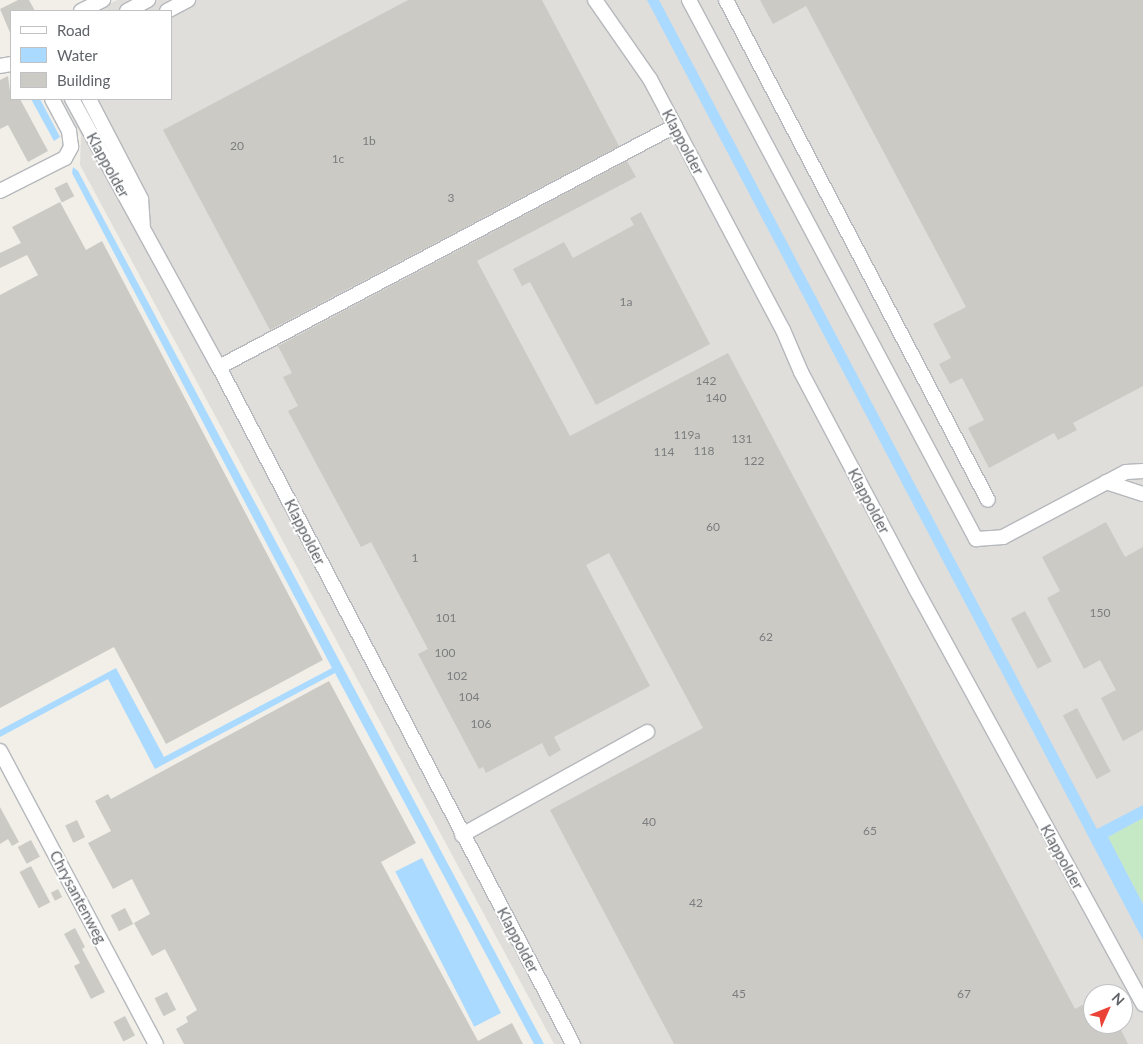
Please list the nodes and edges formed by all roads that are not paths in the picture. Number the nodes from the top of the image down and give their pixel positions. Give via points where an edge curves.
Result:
1 (103, 0) edge
2 (148, 0) edge
3 (188, 0) edge
4 (595, 0) edge
5 (688, 0) edge
6 (726, 0) edge
7 (83, 10) edge
8 (129, 10) edge
9 (169, 10) edge
10 (53, 100) edge
11 (73, 100) edge
12 (90, 100) edge
13 (675, 126) junction
14 (0, 191) edge
15 (144, 230) junction
16 (219, 367) junction
17 (1143, 471) edge
18 (1106, 482) junction
19 (1143, 494) edge
20 (988, 500) dead end
21 (647, 732) dead end
22 (0, 751) edge
23 (462, 835) junction
24 (1143, 1004) edge
25 (156, 1044) edge
26 (573, 1044) edge

1 - 7 street
2 - 8 street
3 - 9 street
4 - 13 street, Klappolder via 650,79
5 - 18 street via 976,539 1003,537
6 - 20 street
10 - 14 street via 69,131 72,147 66,158
11 - 15 street, Klappolder
12 - 15 street, Klappolder via 141,199
13 - 16 street
13 - 24 street, Klappolder via 784,330 801,372 917,591
15 - 16 street, Klappolder
16 - 23 street, Klappolder
17 - 18 street via 1126,472
18 - 19 street
21 - 23 street
22 - 25 street, Chrysantenweg
23 - 26 street, Klappolder

